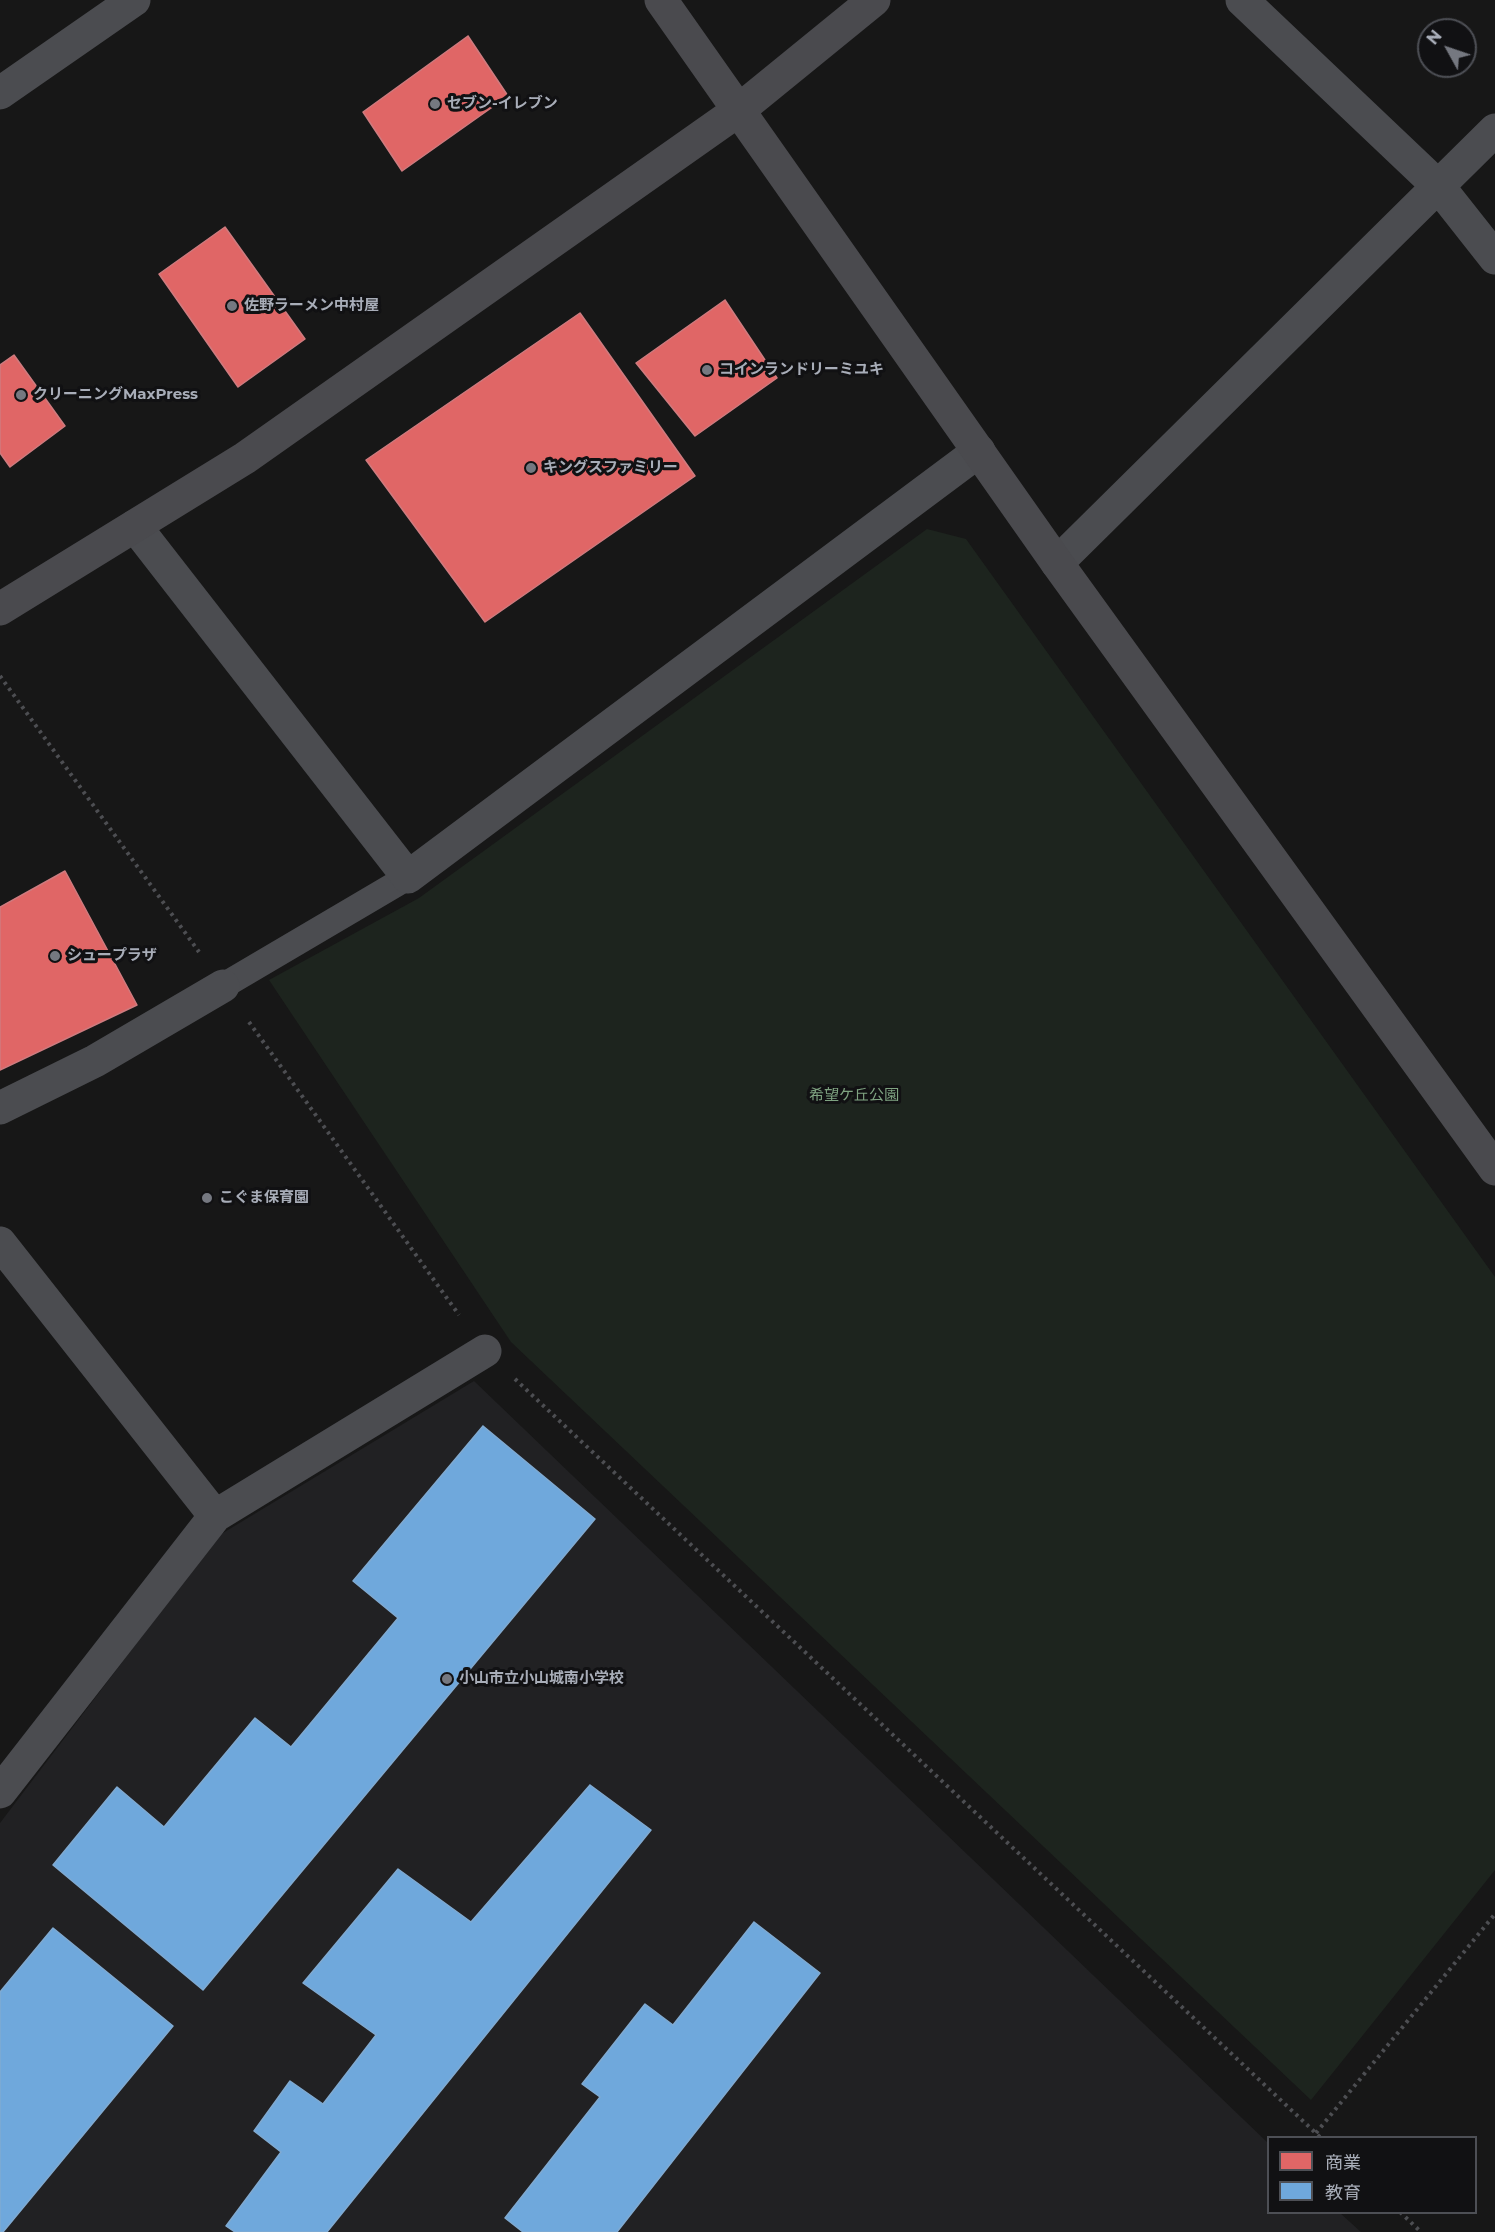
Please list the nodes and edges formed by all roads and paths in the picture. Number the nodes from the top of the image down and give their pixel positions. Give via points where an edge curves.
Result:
1 (134, 0) edge
2 (662, 0) edge
3 (874, 0) edge
4 (1242, 0) edge
5 (0, 93) edge
6 (739, 110) junction
7 (1495, 130) edge
8 (1439, 187) junction
9 (1495, 258) edge
10 (979, 451) junction
11 (135, 525) junction
12 (1057, 563) junction
13 (0, 609) edge
14 (0, 676) edge
15 (408, 877) junction
16 (223, 986) junction
17 (0, 1108) edge
18 (1495, 1169) edge
19 (0, 1243) edge
20 (485, 1351) junction
21 (215, 1516) junction
22 (0, 1792) edge
23 (1495, 1914) edge
24 (1316, 2133) junction
25 (1319, 2136) edge
26 (1402, 2214) edge
27 (1421, 2232) edge

1 - 5 street
2 - 6 street
3 - 6 street
4 - 8 street
6 - 10 street
6 - 11 street via 245,458
7 - 8 street
8 - 9 street
8 - 12 street
10 - 12 street
10 - 15 street
11 - 13 street
11 - 15 street
12 - 18 street
14 - 16 path
15 - 16 lane
16 - 17 street via 95,1060
16 - 20 path
19 - 21 street
20 - 21 street
20 - 24 path
21 - 22 street
23 - 24 path
24 - 25 path
26 - 27 path

